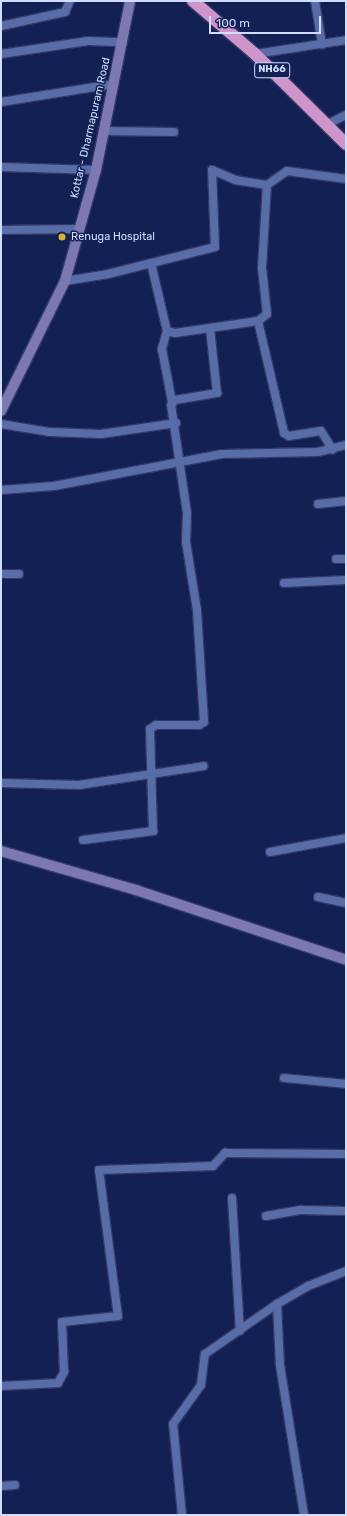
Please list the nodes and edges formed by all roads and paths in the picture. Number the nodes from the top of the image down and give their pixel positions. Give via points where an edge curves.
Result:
1 (70, 1) edge
2 (130, 1) edge
3 (193, 1) edge
4 (315, 1) edge
5 (203, 5) edge
6 (1, 26) edge
7 (346, 40) edge
8 (123, 42) junction
9 (322, 44) junction
10 (1, 54) edge
11 (255, 54) junction
12 (114, 84) junction
13 (1, 102) edge
14 (346, 115) edge
15 (328, 124) junction
16 (104, 131) junction
17 (174, 132) dead end
18 (346, 144) edge
19 (1, 167) edge
20 (96, 170) junction
21 (346, 178) edge
22 (267, 185) junction
23 (79, 229) junction
24 (1, 230) edge
25 (151, 263) junction
26 (66, 281) junction
27 (258, 321) junction
28 (210, 329) junction
29 (167, 331) junction
30 (172, 402) junction
31 (1, 411) edge
32 (176, 423) junction
33 (1, 424) edge
34 (346, 445) edge
35 (332, 450) junction
36 (181, 459) junction
37 (1, 490) edge
38 (346, 501) edge
39 (318, 504) dead end
40 (336, 559) dead end
41 (346, 559) edge
42 (1, 574) edge
43 (19, 574) dead end
44 (346, 580) edge
45 (284, 583) dead end
46 (204, 766) dead end
47 (152, 776) junction
48 (1, 783) edge
49 (346, 838) edge
50 (82, 840) dead end
51 (1, 851) edge
52 (270, 852) dead end
53 (318, 897) dead end
54 (346, 903) edge
55 (346, 960) edge
56 (284, 1078) dead end
57 (346, 1084) edge
58 (346, 1154) edge
59 (232, 1198) dead end
60 (346, 1211) edge
61 (266, 1216) dead end
62 (346, 1271) edge
63 (277, 1304) junction
64 (240, 1331) junction
65 (1, 1386) edge
66 (15, 1485) dead end
67 (1, 1486) edge
68 (182, 1515) edge
69 (304, 1515) edge

1 - 6 street via 65,12
2 - 8 main road, Kottar - Dharmapuram Road
3 - 5 highway, NH66
4 - 9 street
5 - 11 highway, NH66
7 - 9 street
8 - 10 street via 88,41
8 - 12 main road, Kottar - Dharmapuram Road
9 - 11 street
11 - 15 highway, NH66
12 - 13 street
12 - 16 main road, Kottar - Dharmapuram Road
14 - 15 street
15 - 18 highway, NH66
16 - 17 street
16 - 20 main road, Kottar - Dharmapuram Road
19 - 20 street
20 - 23 main road, Kottar - Dharmapuram Road
21 - 22 street via 287,171
22 - 25 street via 235,180 212,170 215,248
22 - 27 street via 262,268 267,314
23 - 24 street
23 - 26 main road, Kottar - Dharmapuram Road
25 - 26 street
25 - 29 street
26 - 31 main road, Kottar - Dharmapuram Road
27 - 28 street
27 - 35 street via 284,433 289,436 321,431
28 - 29 street
28 - 30 street via 217,393
29 - 30 street via 162,349
30 - 32 street
32 - 33 street via 101,434 50,432
32 - 36 street
34 - 35 street
35 - 36 street via 222,454
36 - 37 street via 54,486
36 - 47 street via 187,513 186,542 197,610 204,722 151,728
38 - 39 street
40 - 41 street
42 - 43 street
44 - 45 street
46 - 47 street
47 - 48 street via 79,785
47 - 50 street via 154,831
49 - 52 street
51 - 55 main road via 136,890
53 - 54 street
56 - 57 street
58 - 65 street via 225,1153 213,1166 99,1170 118,1316 62,1322 64,1372 58,1383
59 - 64 street
60 - 61 street via 301,1210
62 - 63 street via 308,1286
63 - 64 street
63 - 69 street via 280,1365
64 - 68 street via 205,1354 201,1385 172,1424
66 - 67 street

